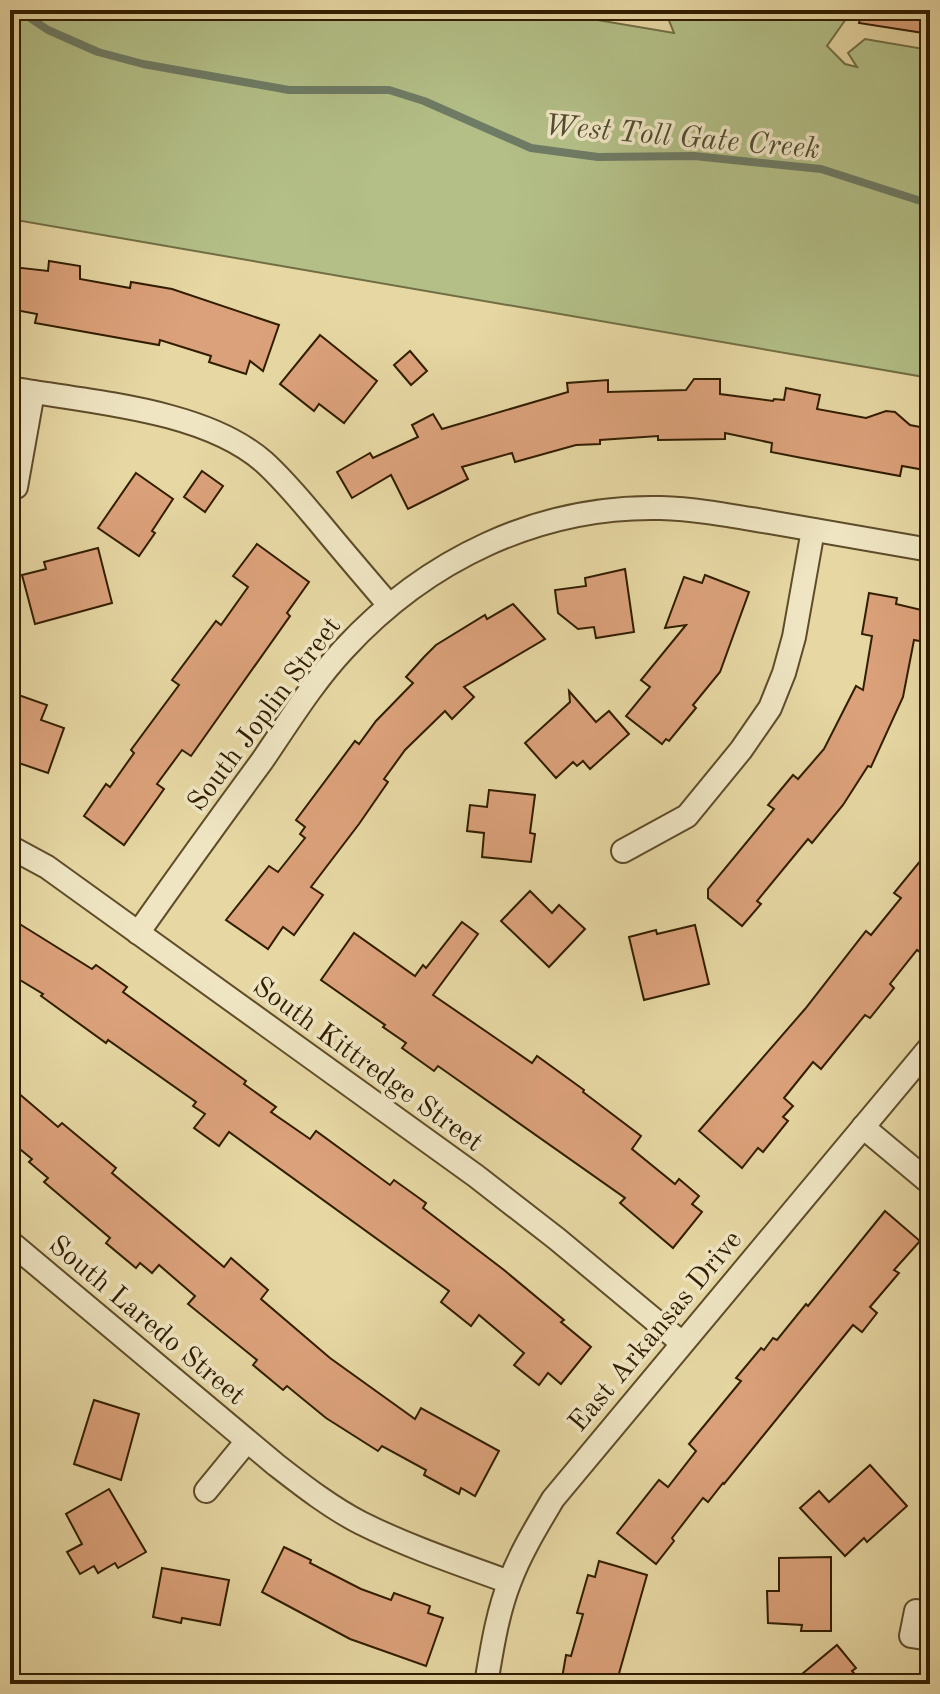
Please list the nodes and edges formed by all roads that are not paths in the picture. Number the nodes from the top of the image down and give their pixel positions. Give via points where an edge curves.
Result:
1 (10, 388) edge
2 (33, 392) junction
3 (16, 487) dead end
4 (813, 530) junction
5 (930, 550) edge
6 (389, 605) junction
7 (10, 847) edge
8 (623, 851) dead end
9 (138, 933) junction
10 (930, 1047) edge
11 (863, 1127) junction
12 (930, 1183) edge
13 (10, 1242) edge
14 (682, 1343) junction
15 (247, 1441) junction
16 (206, 1491) dead end
17 (509, 1582) junction
18 (916, 1611) dead end
19 (930, 1639) edge
20 (486, 1684) edge

1 - 2 street
2 - 3 street
2 - 6 street via 196,423 236,442 289,487
4 - 5 street, South Joplin Street
4 - 6 street, South Joplin Street via 660,508 575,515 494,540 443,566
4 - 8 street via 794,637 770,708 687,816
6 - 9 street, South Joplin Street via 321,677
7 - 9 street, South Kittredge Street via 47,867
9 - 14 street, South Kittredge Street via 476,1176
10 - 11 street, East Arkansas Drive
11 - 12 street
11 - 14 street, East Arkansas Drive
13 - 15 street, South Laredo Street
14 - 17 street, East Arkansas Drive via 553,1499
15 - 16 street, South Laredo Street
15 - 17 street, South Laredo Street via 360,1522
17 - 20 street, East Arkansas Drive
18 - 19 street via 911,1636

